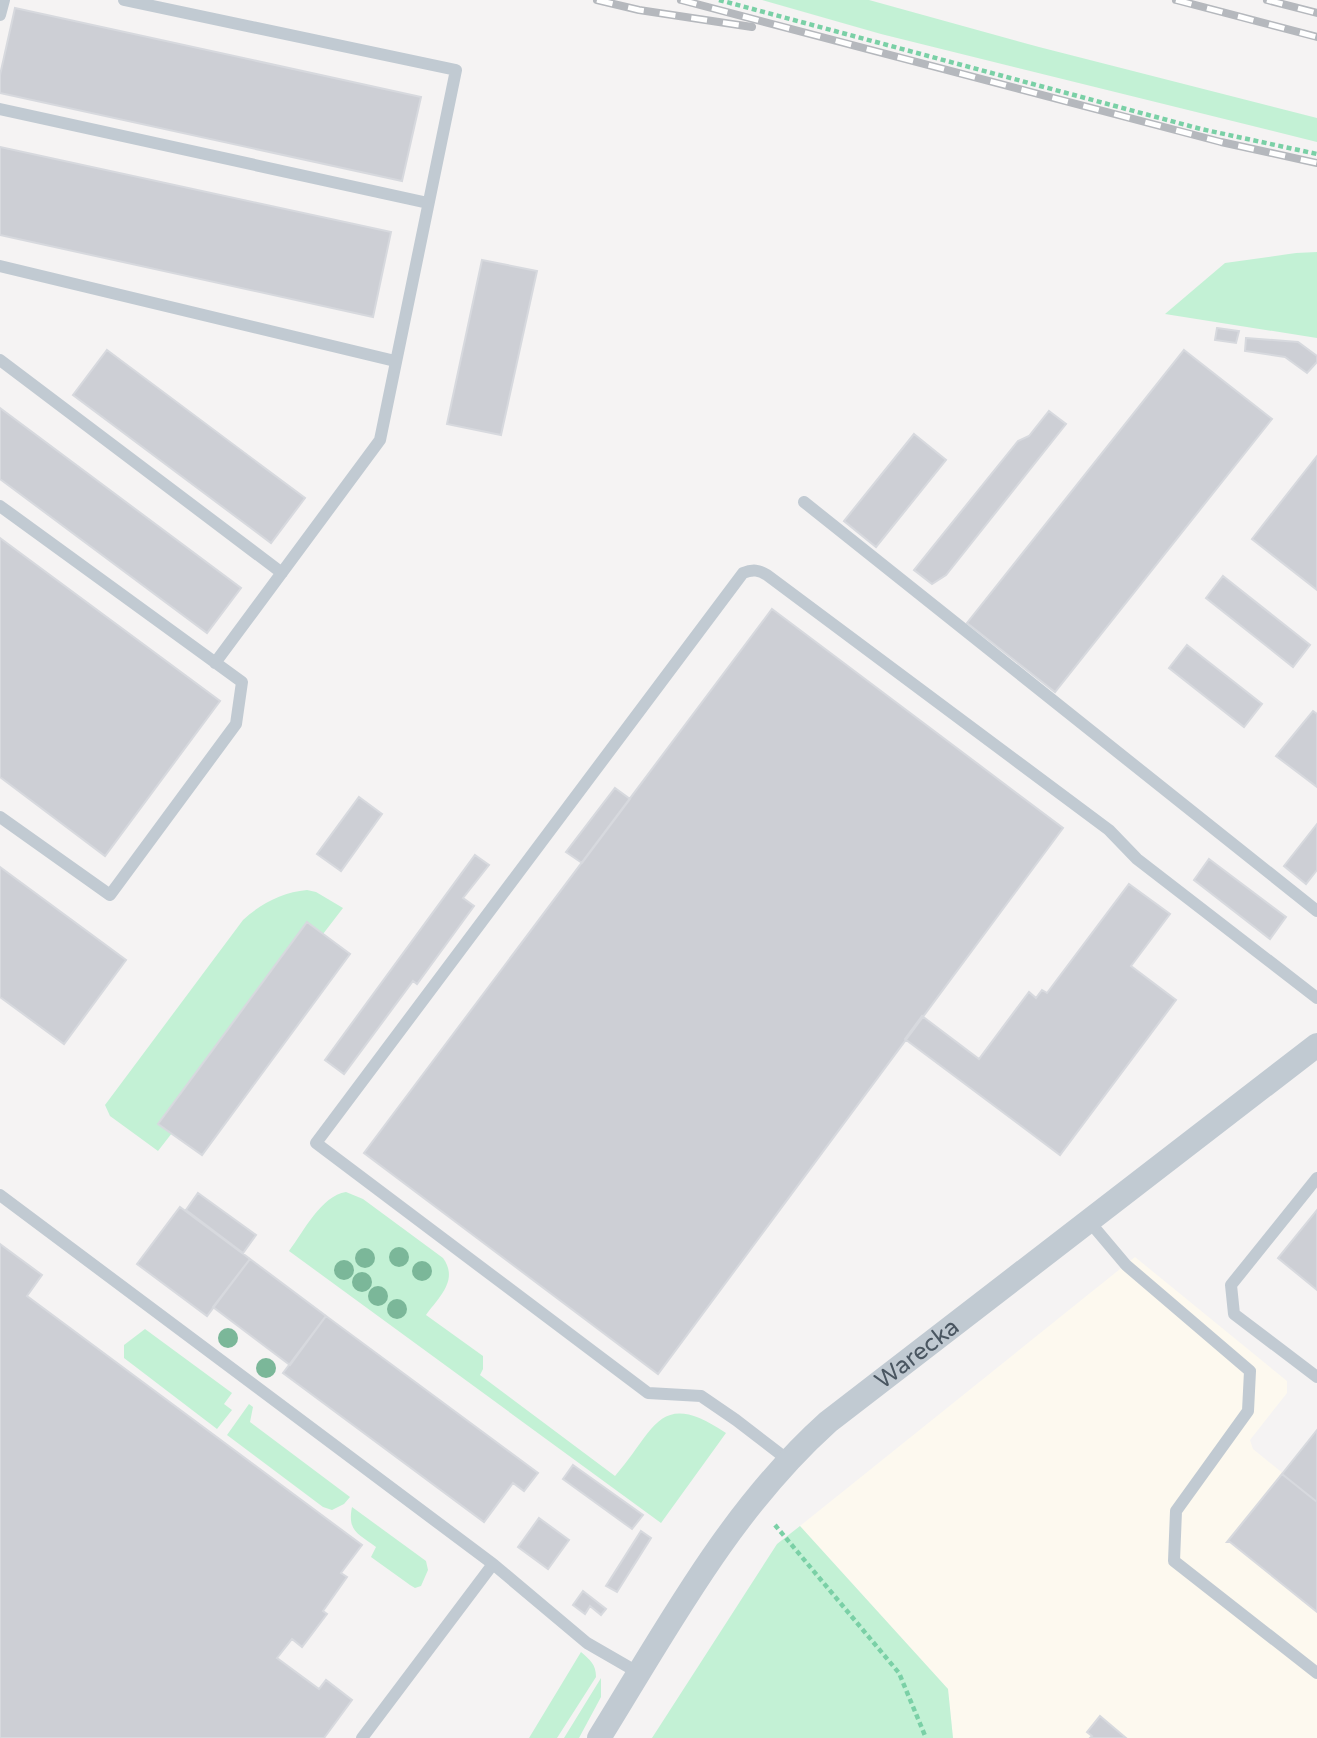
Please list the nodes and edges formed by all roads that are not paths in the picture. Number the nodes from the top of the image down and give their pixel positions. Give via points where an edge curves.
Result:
1 (4, 0) edge
2 (124, 0) edge
3 (0, 15) edge
4 (0, 109) edge
5 (428, 202) junction
6 (0, 266) edge
7 (0, 360) edge
8 (395, 361) junction
9 (804, 502) dead end
10 (0, 506) edge
11 (282, 573) junction
12 (215, 663) junction
13 (0, 817) edge
14 (1317, 911) edge
15 (1317, 998) edge
16 (1317, 1045) edge
17 (1317, 1178) edge
18 (0, 1195) edge
19 (1088, 1220) junction
20 (1317, 1377) edge
21 (788, 1460) junction
22 (494, 1564) junction
23 (639, 1673) junction
24 (1317, 1673) edge
25 (362, 1738) edge
26 (599, 1738) edge

1 - 3 lane
2 - 5 lane via 456,70
4 - 5 lane
5 - 8 lane
6 - 8 lane
7 - 11 lane
8 - 11 lane via 380,440
9 - 14 lane
10 - 12 lane
11 - 12 lane
12 - 13 lane via 242,682 236,724 110,895
15 - 21 lane via 1137,859 1109,830 767,575 751,569 743,573 316,1143 648,1393 701,1396
16 - 19 street, Warecka
17 - 20 lane via 1231,1285 1234,1314
18 - 22 lane
19 - 21 street, Warecka via 828,1422
19 - 24 lane via 1126,1265 1251,1371 1248,1411 1176,1511 1174,1561
21 - 23 street, Warecka via 723,1539
22 - 23 lane via 587,1643
22 - 25 lane
23 - 26 street, Warecka

